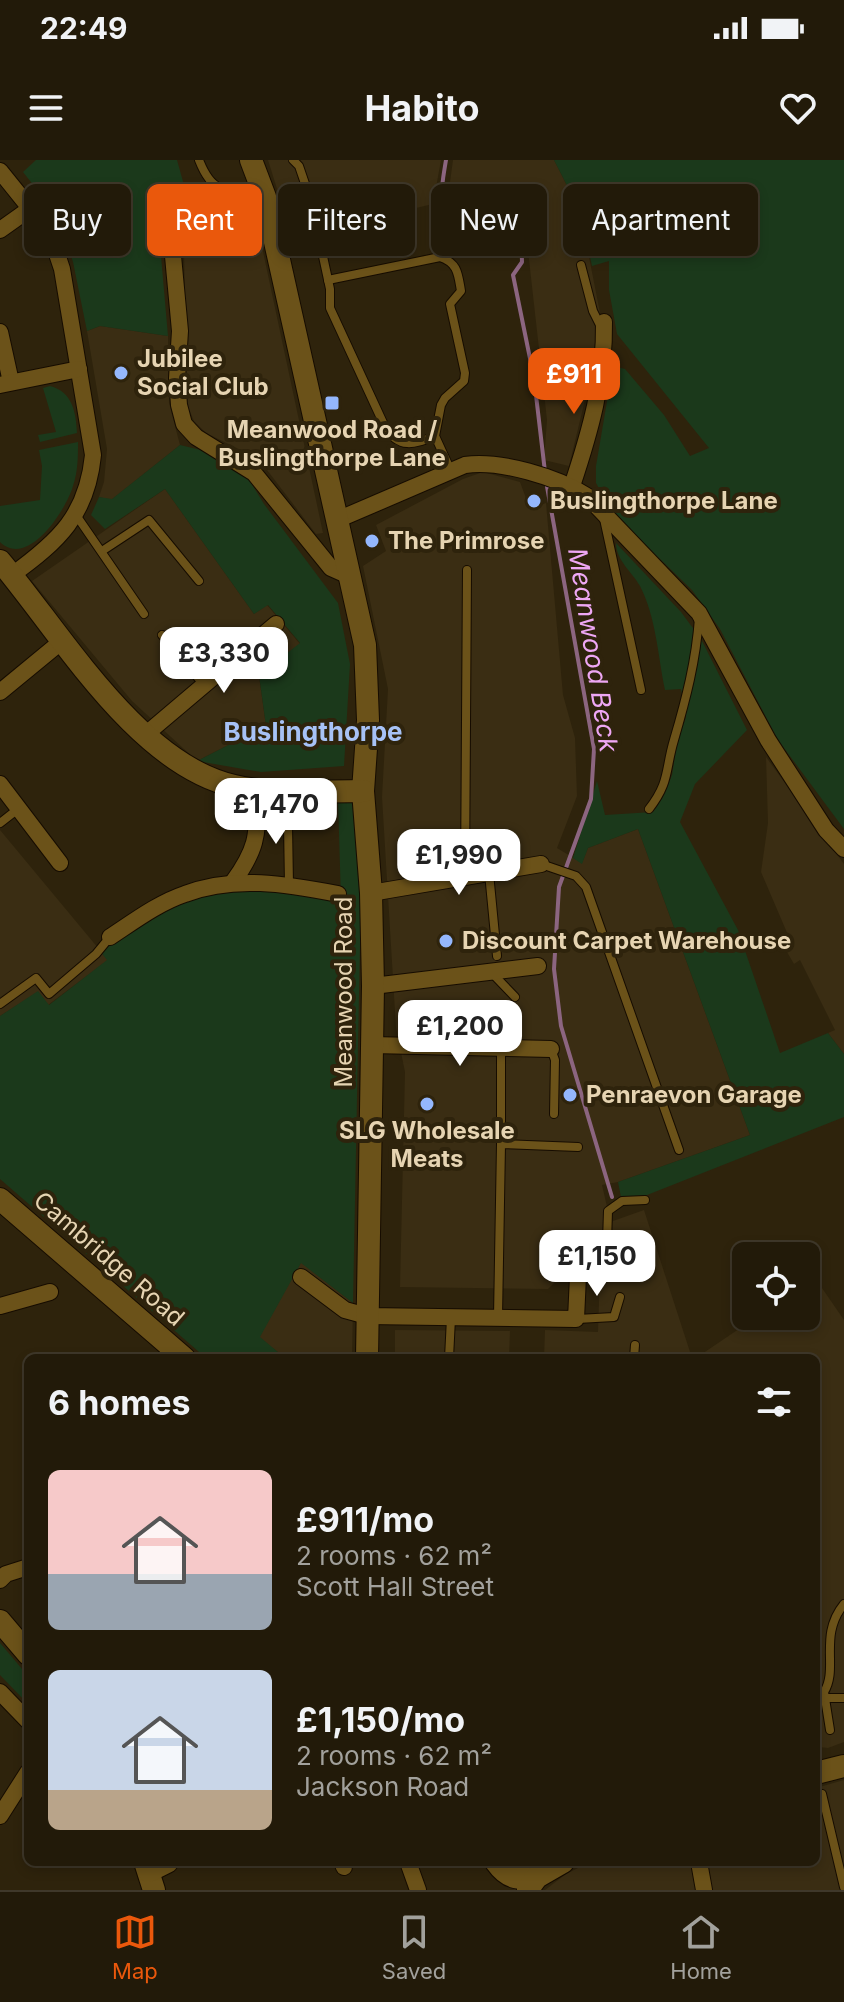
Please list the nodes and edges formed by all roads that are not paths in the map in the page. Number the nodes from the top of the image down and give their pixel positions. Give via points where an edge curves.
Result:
1 (199, 160) edge
2 (251, 160) edge
3 (293, 160) edge
4 (0, 171) edge
5 (212, 184) edge
6 (260, 184) edge
7 (305, 184) edge
8 (262, 194) edge
9 (24, 200) edge
10 (24, 213) edge
11 (0, 230) edge
12 (58, 256) edge
13 (173, 256) dead end
14 (323, 256) edge
15 (581, 265) dead end
16 (328, 280) junction
17 (604, 328) joint
18 (0, 332) edge
19 (79, 369) junction
20 (5, 384) edge
21 (435, 436) junction
22 (451, 471) junction
23 (568, 485) junction
24 (603, 513) junction
25 (76, 515) junction
26 (337, 520) junction
27 (102, 551) junction
28 (6, 568) edge
29 (467, 570) dead end
30 (349, 576) junction
31 (199, 581) dead end
32 (699, 613) junction
33 (144, 614) dead end
34 (276, 624) dead end
35 (162, 635) dead end
36 (62, 641) junction
37 (204, 686) junction
38 (641, 690) dead end
39 (0, 692) edge
40 (145, 735) junction
41 (0, 784) edge
42 (258, 791) junction
43 (363, 791) junction
44 (18, 809) junction
45 (649, 809) dead end
46 (0, 823) edge
47 (288, 825) dead end
48 (844, 849) edge
49 (60, 863) dead end
50 (548, 865) joint
51 (489, 872) junction
52 (465, 876) junction
53 (233, 882) junction
54 (289, 885) junction
55 (371, 893) junction
56 (338, 894) dead end
57 (110, 937) joint
58 (494, 964) junction
59 (538, 966) dead end
60 (373, 986) junction
61 (515, 997) dead end
62 (0, 1004) edge
63 (371, 1045) junction
64 (501, 1049) junction
65 (551, 1049) joint
66 (554, 1114) dead end
67 (501, 1144) junction
68 (578, 1147) dead end
69 (679, 1150) dead end
70 (0, 1199) edge
71 (645, 1200) dead end
72 (578, 1276) joint
73 (301, 1277) dead end
74 (50, 1292) dead end
75 (620, 1297) dead end
76 (0, 1306) edge
77 (367, 1316) junction
78 (451, 1317) junction
79 (498, 1317) junction
80 (576, 1319) junction
81 (635, 1345) dead end
82 (179, 1354) edge
83 (367, 1354) edge
84 (449, 1354) edge
85 (634, 1354) edge
86 (24, 1568) edge
87 (0, 1580) edge
88 (844, 1604) edge
89 (0, 1621) edge
90 (828, 1642) junction
91 (820, 1643) edge
92 (24, 1649) edge
93 (0, 1692) edge
94 (822, 1694) edge
95 (844, 1698) edge
96 (24, 1717) edge
97 (830, 1730) dead end
98 (844, 1766) edge
99 (24, 1778) edge
100 (820, 1783) edge
101 (820, 1788) edge
102 (0, 1816) edge
103 (409, 1866) edge
104 (494, 1866) edge
105 (497, 1866) edge
106 (557, 1866) edge
107 (700, 1866) edge
108 (532, 1884) edge
109 (844, 1887) edge
110 (418, 1890) edge
111 (498, 1890) edge
112 (704, 1890) edge

1 - 5 lane
2 - 6 street, Meanwood Road
3 - 7 lane
4 - 9 street
8 - 26 street, Meanwood Road
10 - 11 street
12 - 19 street
13 - 30 street via 184,424 254,473 331,568
14 - 16 lane
15 - 17 lane via 593,311
16 - 21 lane via 330,308 392,438 409,444
16 - 21 lane via 440,257 457,268 461,291 450,304 464,381 441,405
17 - 23 street via 593,425
18 - 20 street
19 - 20 street
19 - 25 street via 93,455 91,479
21 - 22 lane
22 - 23 street via 486,462
22 - 26 street
23 - 24 street
24 - 32 street
24 - 38 lane
25 - 27 lane
25 - 28 street via 46,550
26 - 30 street, Meanwood Road
27 - 31 lane via 149,520
27 - 33 lane
28 - 36 street
29 - 52 lane
30 - 43 street, Meanwood Road via 365,645 369,694
32 - 45 lane via 696,657 669,771
32 - 48 street via 764,744
34 - 37 street
35 - 37 lane
36 - 39 street
36 - 40 street
37 - 40 street
40 - 42 street via 205,777
41 - 44 street
42 - 43 street
42 - 53 street via 257,840
43 - 55 street, Meanwood Road
44 - 46 lane
44 - 49 street
47 - 54 lane
50 - 51 street
50 - 69 lane via 576,876 586,887
51 - 52 street
51 - 58 lane
52 - 55 street
53 - 54 street
53 - 57 street via 185,893
54 - 56 street
55 - 60 street, Meanwood Road
57 - 62 lane via 49,994 36,978
58 - 59 street
58 - 60 street
58 - 61 lane
60 - 63 street, Meanwood Road
63 - 64 street
63 - 77 street, Meanwood Road
64 - 65 street
64 - 67 lane
65 - 66 lane
67 - 68 lane
67 - 79 lane
70 - 82 street, Cambridge Road
71 - 72 lane via 622,1201 608,1211 606,1273
72 - 80 street
73 - 77 street via 345,1310
74 - 76 street
75 - 80 lane via 614,1317
77 - 78 street
77 - 83 street, Meanwood Road
78 - 79 street
78 - 84 lane
79 - 80 street
81 - 85 lane
86 - 87 street
88 - 90 lane
89 - 92 street
90 - 91 lane
90 - 94 lane via 829,1683
93 - 96 street
94 - 95 lane
94 - 97 lane
98 - 100 street
99 - 102 street
101 - 109 lane
103 - 110 street
104 - 111 street
105 - 108 street via 505,1875
106 - 108 street
107 - 112 street

